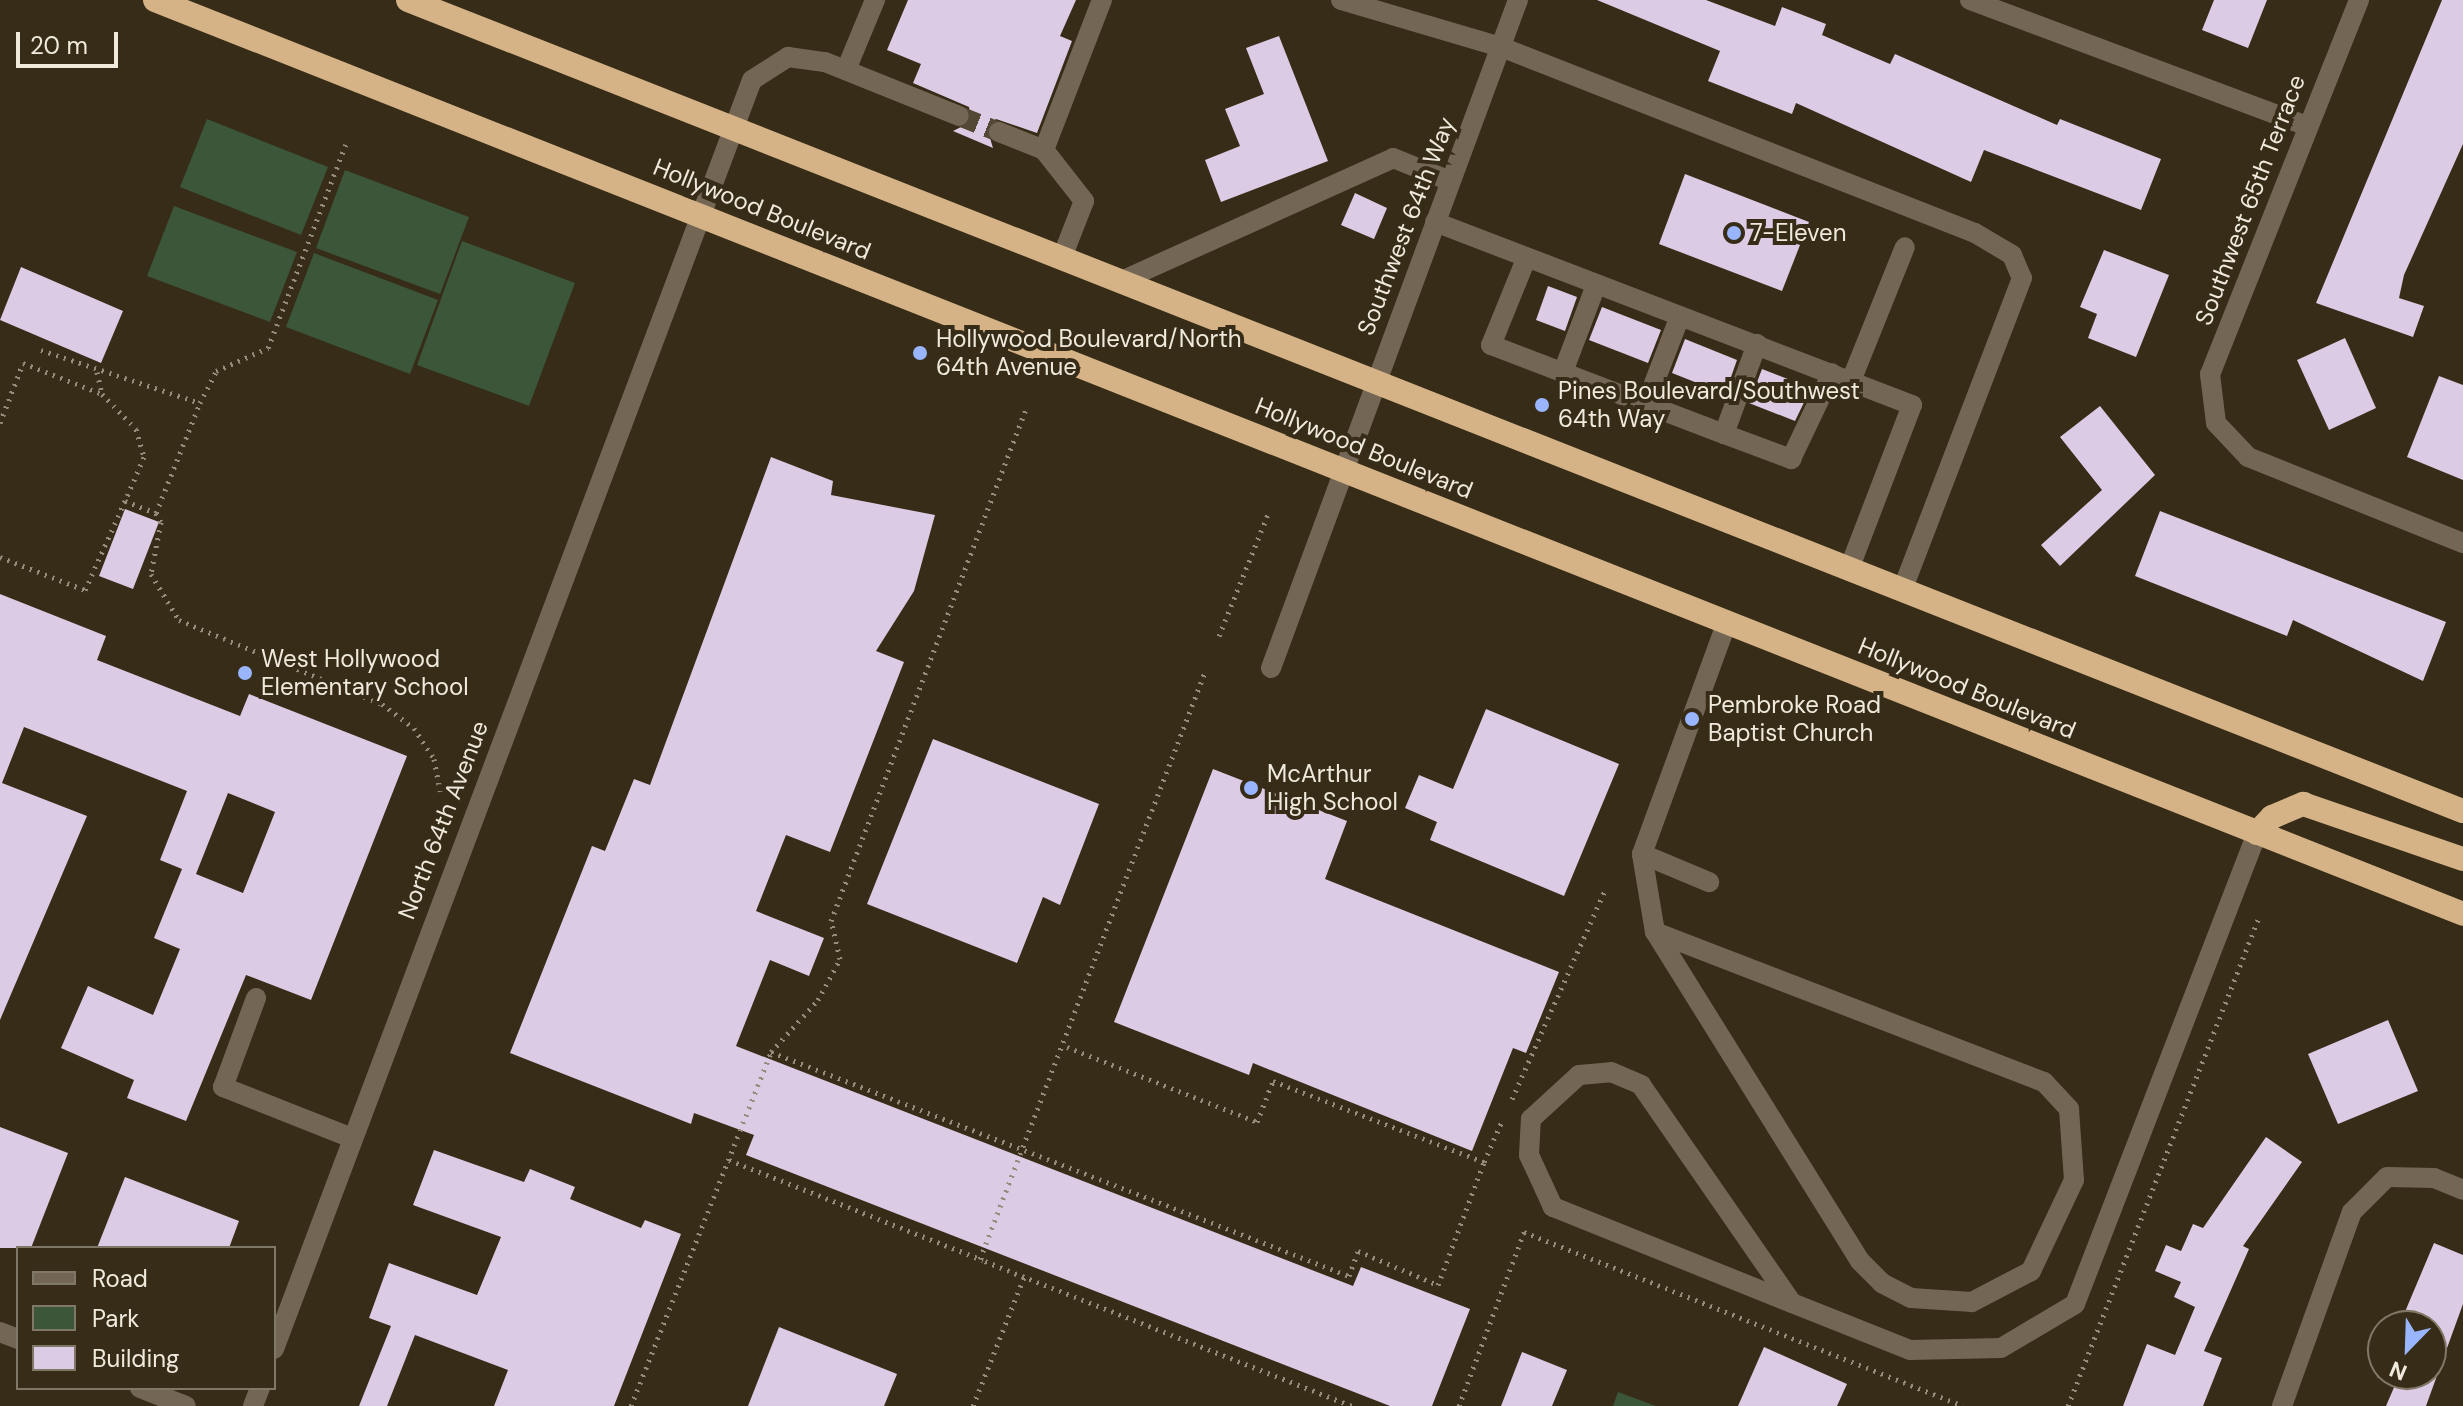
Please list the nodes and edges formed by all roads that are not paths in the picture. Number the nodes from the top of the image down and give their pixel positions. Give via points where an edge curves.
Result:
1 (155, 0) edge
2 (408, 0) edge
3 (875, 0) edge
4 (1102, 0) edge
5 (1341, 0) edge
6 (1518, 0) edge
7 (1970, 0) edge
8 (2359, 0) edge
9 (1501, 47) junction
10 (846, 70) junction
11 (959, 116) tunnel mouth
12 (2305, 125) junction
13 (732, 131) junction
14 (999, 132) tunnel mouth
15 (1044, 150) junction
16 (1450, 181) junction
17 (700, 214) junction
18 (1435, 222) junction
19 (1905, 247) dead end
20 (1526, 259) junction
21 (1061, 260) junction
22 (1119, 282) junction
23 (1596, 285) junction
24 (1680, 316) junction
25 (1757, 344) junction
26 (1563, 372) junction
27 (1842, 377) junction
28 (1375, 383) junction
29 (1646, 404) junction
30 (1724, 434) junction
31 (1341, 469) junction
32 (2463, 543) edge
33 (1849, 569) junction
34 (1902, 590) junction
35 (1727, 622) junction
36 (1271, 668) dead end
37 (2463, 811) edge
38 (2257, 833) junction
39 (1642, 854) junction
40 (2463, 859) edge
41 (1709, 882) dead end
42 (2463, 914) edge
43 (1655, 932) junction
44 (256, 998) dead end
45 (352, 1138) junction
46 (2463, 1190) edge
47 (1792, 1303) junction
48 (276, 1344) edge
49 (145, 1390) edge
50 (186, 1406) edge
51 (2282, 1406) edge

1 - 17 highway, Hollywood Boulevard
2 - 13 highway
3 - 10 street
4 - 15 street
5 - 9 street
6 - 9 street, Southwest 64th Way
7 - 12 street
8 - 12 street, Southwest 65th Terrace
9 - 16 street, Southwest 64th Way
9 - 34 street via 1975,233 2012,255 2022,278
10 - 11 street, North 64th Avenue
10 - 13 street, North 64th Avenue via 788,57 752,80
12 - 32 street, Southwest 65th Terrace via 2210,374 2216,423 2248,457
13 - 17 street, North 64th Avenue
13 - 21 highway
14 - 15 street
15 - 21 street via 1084,201
16 - 18 street, Southwest 64th Way
16 - 22 street via 1393,158
17 - 31 highway, Hollywood Boulevard
17 - 45 street, North 64th Avenue
18 - 20 street
18 - 28 street, Southwest 64th Way
19 - 27 street
20 - 23 street
20 - 26 street via 1491,345
21 - 22 highway
22 - 28 highway
23 - 24 street
23 - 26 street
24 - 25 street
24 - 29 street
25 - 27 street
25 - 30 street
26 - 29 street
27 - 30 street via 1791,459
27 - 33 street via 1912,405
28 - 31 street, Southwest 64th Way
28 - 33 highway
29 - 30 street
31 - 35 highway, Hollywood Boulevard
31 - 36 street, Southwest 64th Way
33 - 34 highway
34 - 37 highway
35 - 38 highway, Hollywood Boulevard
35 - 39 street
38 - 40 highway via 2272,817 2303,804
38 - 42 highway, Hollywood Boulevard
38 - 47 street via 2075,1304 2001,1348 1910,1350
39 - 41 street
39 - 43 street
43 - 43 street via 1860,1261 1882,1283 1911,1298 1972,1302 2031,1271 2074,1180 2069,1109 2044,1082
44 - 45 street via 223,1087
45 - 48 street, North 64th Avenue
46 - 51 street via 2434,1178 2387,1177 2352,1212
47 - 47 street via 1641,1085 1611,1072 1579,1075 1531,1119 1529,1155 1553,1207
49 - 50 street

